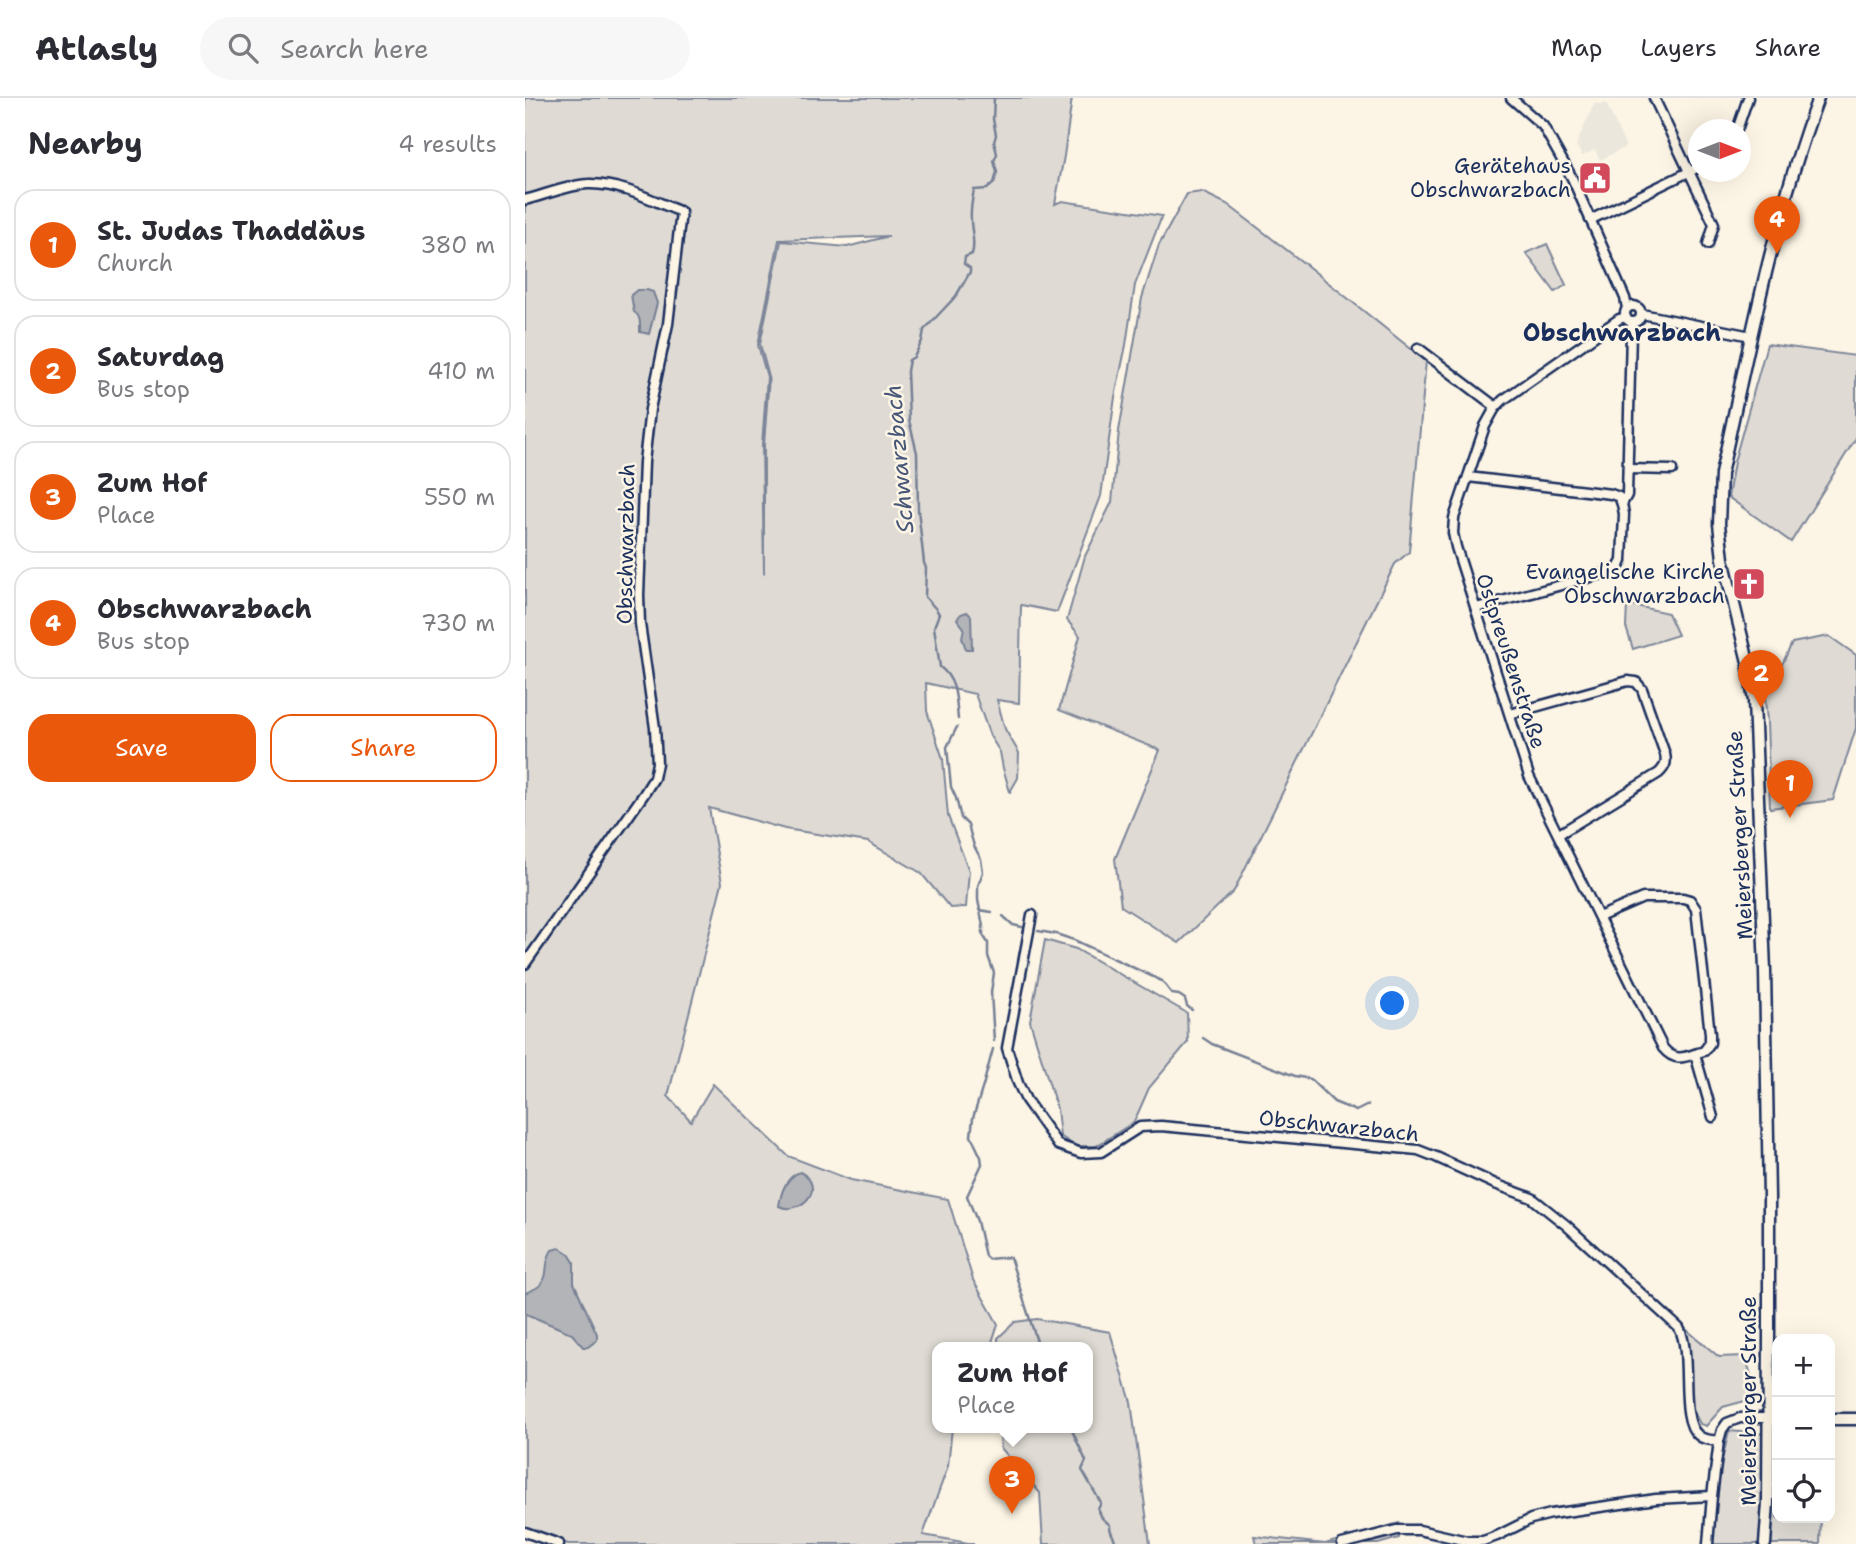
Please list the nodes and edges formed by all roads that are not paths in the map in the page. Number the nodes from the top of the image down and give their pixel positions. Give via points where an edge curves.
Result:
1 (1654, 98) edge
2 (1748, 98) edge
3 (1818, 98) edge
4 (1513, 99) edge
5 (1741, 119) edge
6 (1688, 158) edge
7 (1688, 172) edge
8 (1699, 182) edge
9 (525, 200) edge
10 (1590, 220) junction
11 (1709, 244) dead end
12 (1642, 314) junction
13 (1629, 316) junction
14 (1751, 336) junction
15 (1418, 348) dead end
16 (1496, 407) junction
17 (1628, 469) junction
18 (1672, 470) dead end
19 (1468, 477) junction
20 (1622, 504) junction
21 (1476, 608) junction
22 (1510, 714) junction
23 (1559, 834) junction
24 (1032, 915) dead end
25 (1599, 917) junction
26 (525, 964) edge
27 (1695, 1054) junction
28 (1713, 1117) dead end
29 (1773, 1397) edge
30 (1772, 1418) edge
31 (1835, 1419) edge
32 (1856, 1419) edge
33 (1772, 1435) edge
34 (1719, 1441) junction
35 (1711, 1496) junction
36 (525, 1531) edge
37 (559, 1544) edge
38 (1342, 1544) edge
39 (1708, 1544) edge
40 (1765, 1544) edge

1 - 6 street
2 - 5 street
3 - 14 main road, Meiersberger Straße via 1779,218
4 - 10 street via 1543,126
7 - 10 street
8 - 11 street via 1714,224
9 - 26 street, Obschwarzbach via 597,184 681,212 668,324 644,462 640,614 657,764 644,794
10 - 13 street
12 - 13 street, Ostpreußenstraße via 1639,320
12 - 13 street via 1633,305
12 - 14 street
13 - 16 street, Ostpreußenstraße via 1577,347
13 - 17 street
14 - 29 main road, Meiersberger Straße via 1721,474 1719,524 1754,708 1767,1037
15 - 16 street
16 - 19 street, Ostpreußenstraße
17 - 18 street
17 - 20 street
19 - 20 street via 1611,494
19 - 21 street, Ostpreußenstraße via 1453,533
20 - 21 street via 1622,561 1617,570
21 - 22 street, Ostpreußenstraße
22 - 23 street, Ostpreußenstraße via 1529,776
22 - 23 street via 1628,681 1642,688 1665,754 1664,767
23 - 25 street, Ostpreußenstraße
24 - 34 street, Obschwarzbach via 1007,1048 1026,1100 1058,1145 1081,1153 1101,1152 1140,1127 1161,1126 1418,1150 1520,1192 1566,1225 1673,1321 1683,1342 1689,1420 1700,1437
25 - 27 street, Ostpreußenstraße via 1663,1048 1679,1058
25 - 27 street via 1643,898 1690,900 1696,909 1710,1034 1704,1051
27 - 28 street
30 - 34 street via 1732,1420
31 - 32 main road
33 - 40 main road, Meiersberger Straße
34 - 35 street
35 - 38 street via 1551,1514 1483,1541 1397,1530
35 - 39 street
36 - 37 street

